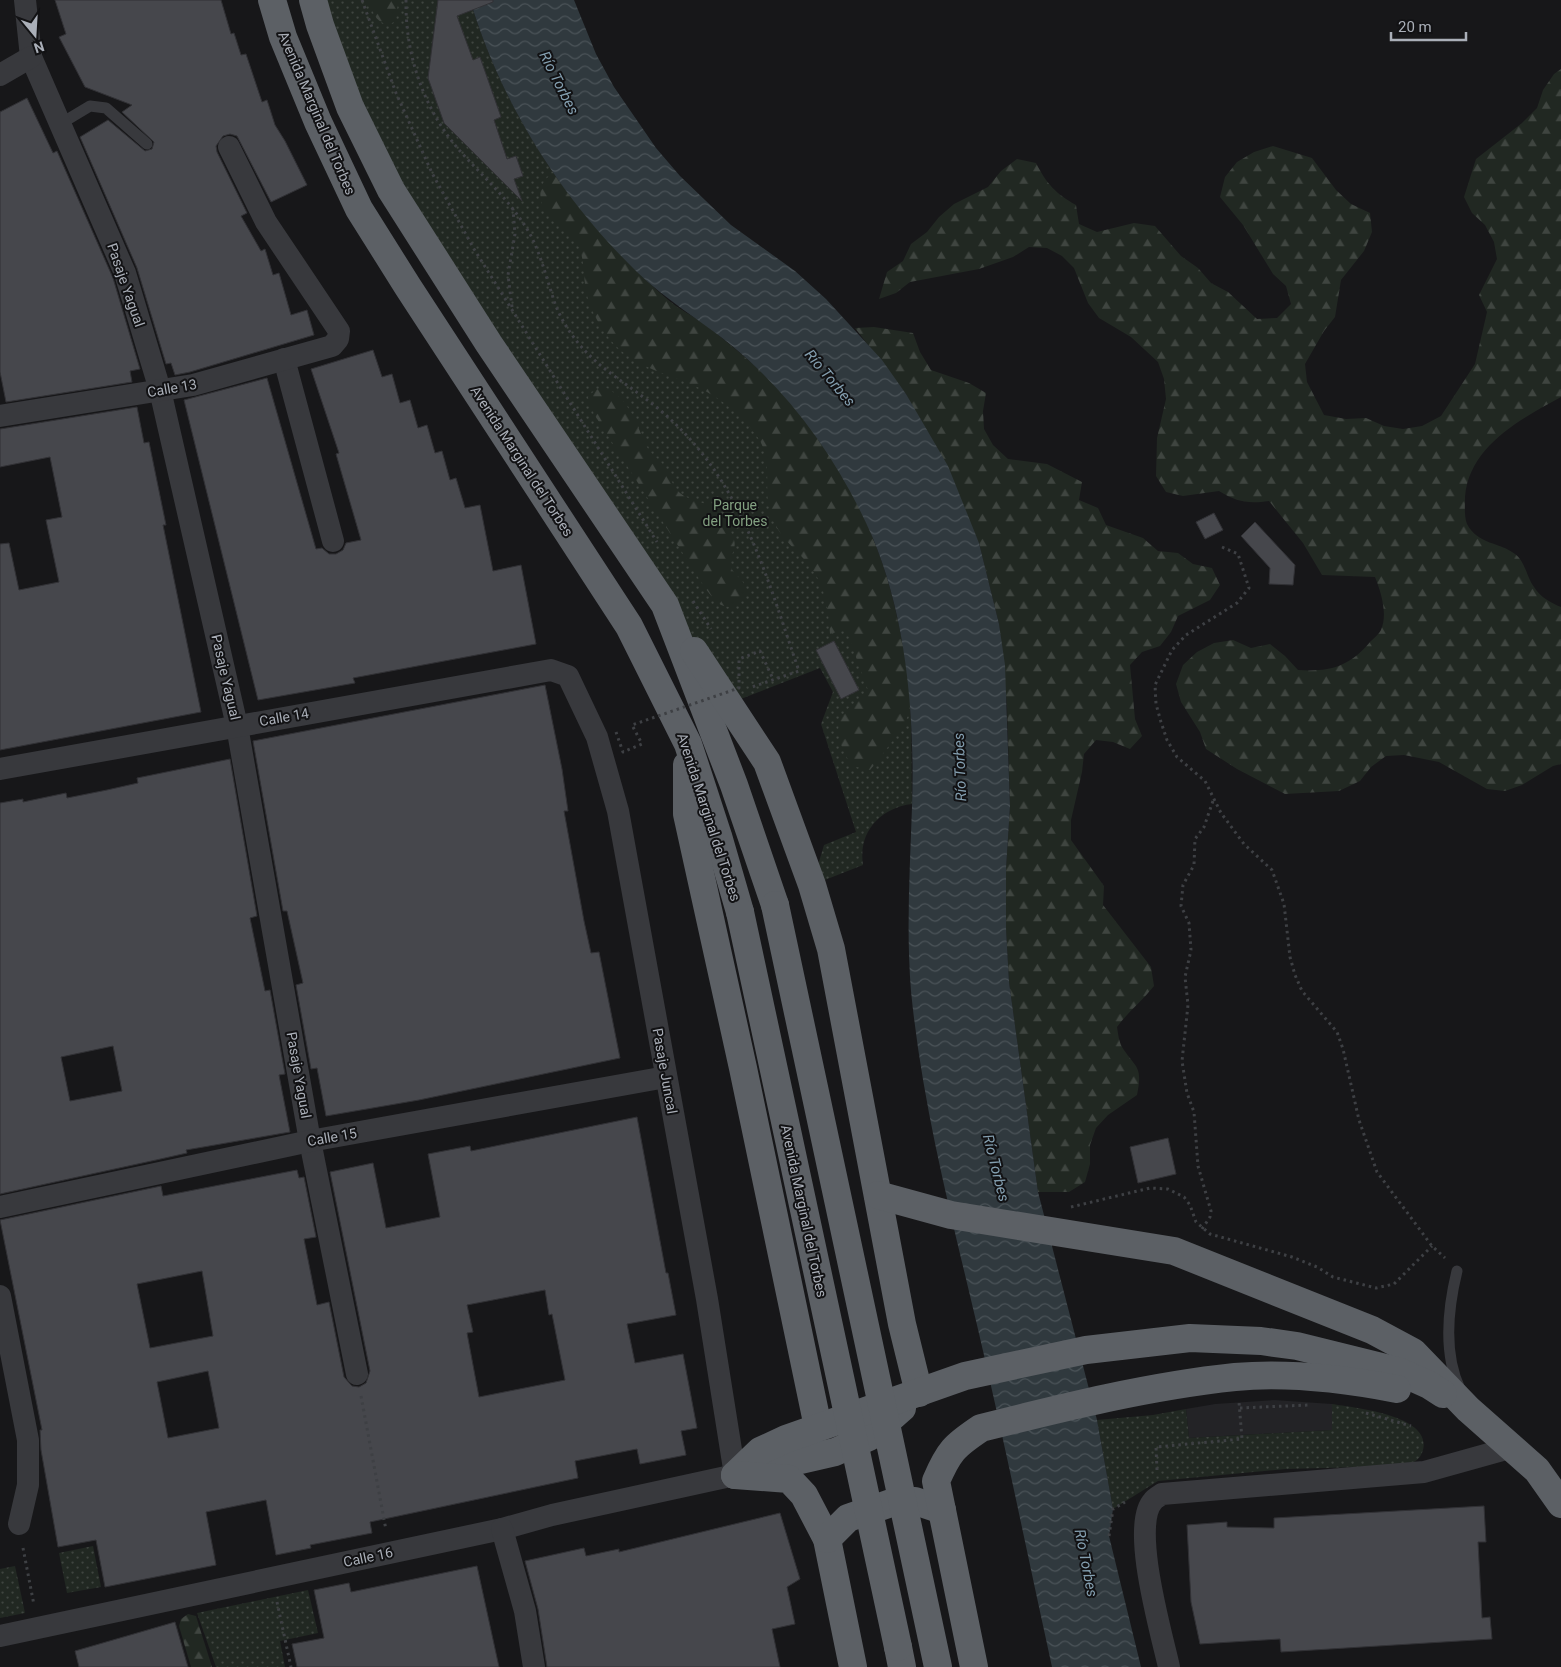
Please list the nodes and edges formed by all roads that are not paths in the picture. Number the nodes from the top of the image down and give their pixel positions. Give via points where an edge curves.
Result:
1 (25, 0) edge
2 (272, 0) edge
3 (313, 0) edge
4 (31, 57) junction
5 (0, 75) edge
6 (60, 124) junction
7 (147, 144) dead end
8 (229, 147) dead end
9 (284, 359) junction
10 (160, 390) junction
11 (0, 416) edge
12 (333, 541) dead end
13 (665, 605) junction
14 (568, 676) joint
15 (237, 726) junction
16 (688, 744) junction
17 (0, 769) edge
18 (666, 1077) junction
19 (310, 1141) junction
20 (878, 1195) junction
21 (0, 1207) edge
22 (1458, 1271) road end
23 (0, 1296) edge
24 (357, 1374) road end
25 (919, 1393) junction
26 (1468, 1409) junction
27 (818, 1427) junction
28 (1510, 1448) junction
29 (735, 1475) junction
30 (1561, 1504) edge
31 (942, 1510) junction
32 (19, 1524) road end
33 (502, 1529) junction
34 (826, 1539) junction
35 (0, 1636) edge
36 (900, 1657) edge
37 (534, 1667) edge
38 (853, 1667) edge
39 (938, 1667) edge
40 (974, 1667) edge
41 (1169, 1667) edge

1 - 4 street, Pasaje Yagual
2 - 16 highway, Avenida Marginal del Torbes via 283,37 318,122 359,209 629,626
3 - 13 highway, Avenida Marginal del Torbes via 350,107 391,190 488,344
4 - 5 street
4 - 6 street, Pasaje Yagual
6 - 7 lane via 90,106 106,108
6 - 10 street, Pasaje Yagual via 125,273
8 - 9 street, Calle 13 via 266,222 339,331 338,340 332,346
9 - 10 street, Calle 13 via 193,386
9 - 12 street
10 - 11 street, Calle 13
10 - 15 street, Pasaje Yagual
13 - 20 highway via 767,762 786,807 831,949
13 - 39 highway, Avenida Marginal del Torbes, bridge via 734,785 775,905
14 - 15 street, Calle 14 via 551,670
14 - 18 street, Pasaje Juncal via 597,737 618,811
15 - 17 street, Calle 14
15 - 19 street, Pasaje Yagual
16 - 27 highway via 687,814
16 - 36 highway, Avenida Marginal del Torbes, bridge via 740,912
18 - 19 street, Calle 15
18 - 29 street, Pasaje Juncal
19 - 21 street, Calle 15
19 - 24 street, Pasaje Yagual
20 - 25 highway via 902,1324
20 - 26 highway via 951,1215 1174,1252 1372,1330 1413,1352
22 - 26 lane via 1451,1301 1450,1348 1455,1378
23 - 32 street via 28,1440 28,1485
25 - 26 highway via 966,1376 1086,1350 1190,1338 1226,1338 1297,1346 1398,1371
25 - 27 highway
25 - 29 highway via 870,1437 835,1452
26 - 28 highway
26 - 31 highway via 1364,1383 1305,1378 1235,1377 1099,1399 981,1428 954,1447 936,1481
27 - 29 highway via 760,1451
28 - 30 highway via 1537,1470
28 - 41 street via 1424,1472 1162,1494 1152,1501 1145,1520 1146,1564
29 - 33 street, Calle 16
29 - 34 highway via 788,1479 804,1496
31 - 34 highway via 915,1501 891,1503 848,1518
31 - 40 highway
33 - 35 street, Calle 16
33 - 37 street via 525,1611
34 - 38 highway

